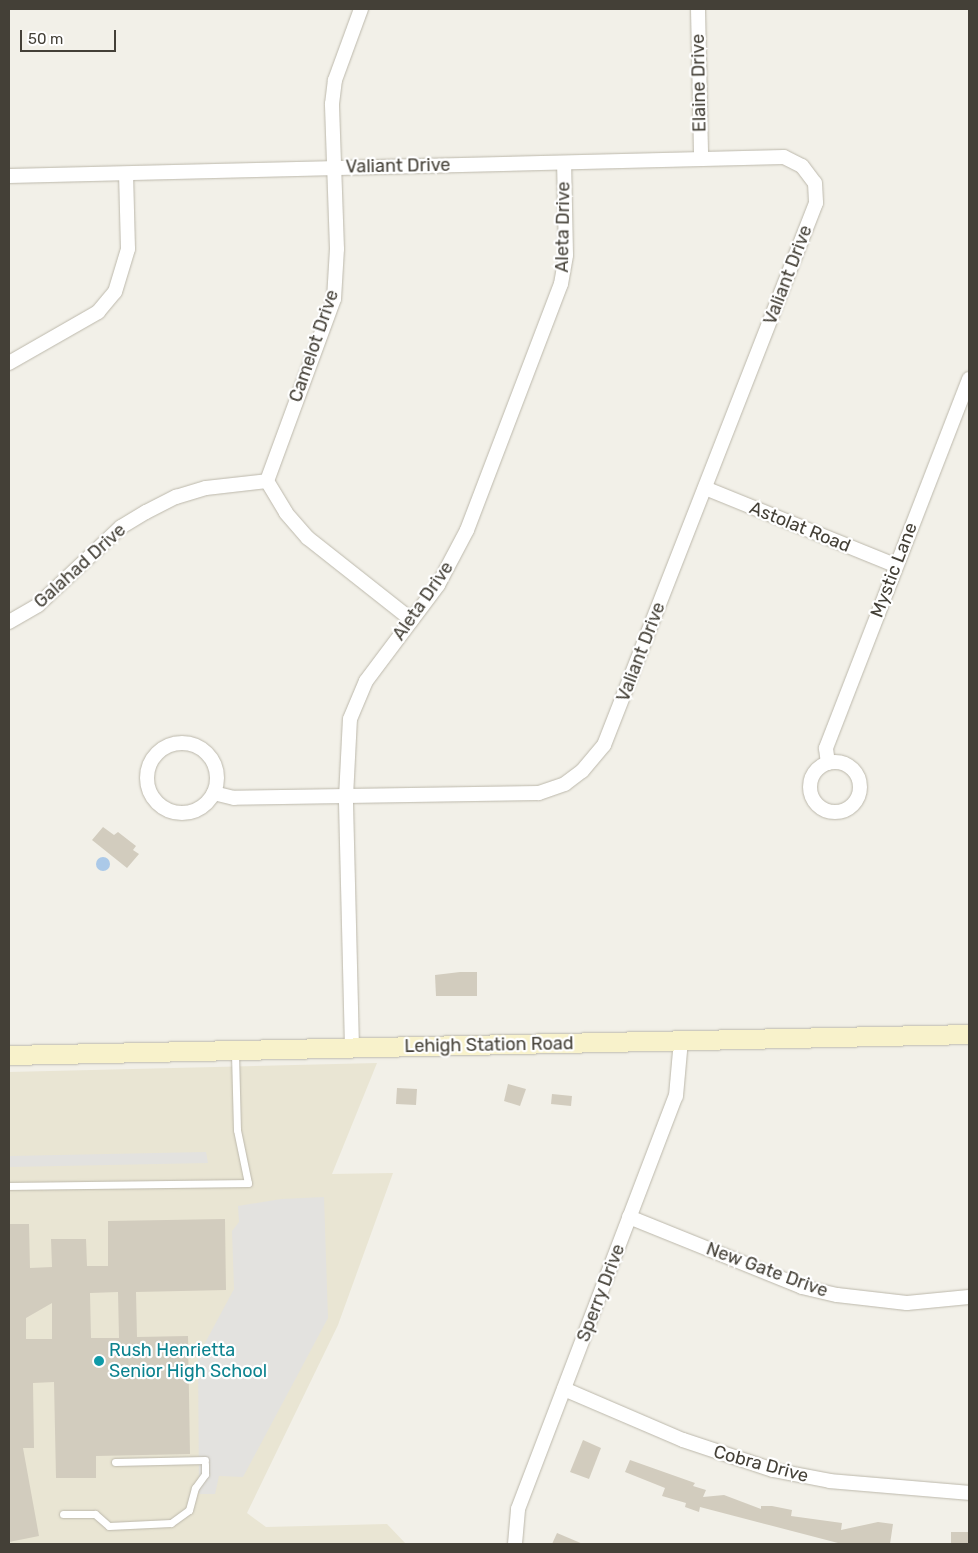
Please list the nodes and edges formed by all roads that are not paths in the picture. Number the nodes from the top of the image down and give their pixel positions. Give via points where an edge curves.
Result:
1 (361, 9) edge
2 (698, 9) edge
3 (701, 158) junction
4 (564, 163) junction
5 (334, 167) junction
6 (126, 174) junction
7 (9, 176) edge
8 (9, 363) edge
9 (969, 379) edge
10 (267, 481) junction
11 (705, 488) junction
12 (895, 565) junction
13 (412, 620) junction
14 (9, 622) edge
15 (828, 763) dead end
16 (214, 793) junction
17 (346, 797) junction
18 (969, 1034) edge
19 (681, 1040) junction
20 (352, 1048) junction
21 (235, 1050) junction
22 (9, 1055) edge
23 (9, 1186) edge
24 (629, 1217) junction
25 (969, 1297) edge
26 (564, 1389) junction
27 (115, 1462) dead end
28 (969, 1493) edge
29 (63, 1514) dead end
30 (515, 1544) edge

1 - 5 street, Camelot Drive via 335,80 332,104
2 - 3 street, Elaine Drive
3 - 4 street, Valiant Drive
3 - 11 street, Valiant Drive via 784,157 802,166 816,190 816,203
4 - 5 street, Valiant Drive
4 - 13 street, Aleta Drive via 566,254 561,284 459,548 438,585
5 - 6 street, Valiant Drive
5 - 10 street, Camelot Drive via 337,249 334,299
6 - 7 street, Valiant Drive
6 - 8 street via 128,249 115,292 98,312
9 - 12 street, Mystic Lane
10 - 13 street via 286,513 308,538
10 - 14 street, Galahad Drive via 206,488 176,497 146,512 121,527 38,605
11 - 12 street, Astolat Road
11 - 17 street, Valiant Drive via 604,745 582,771 565,784 539,794
12 - 15 street, Mystic Lane via 826,748
13 - 17 street, Aleta Drive via 366,681 356,702 348,737
16 - 16 street via 216,770 204,751 194,745 183,743 161,750 148,768 149,791 155,801 169,811 187,814 198,810
16 - 17 street, Valiant Drive via 234,798
17 - 20 street, Aleta Drive
18 - 19 main road, Lehigh Station Road
19 - 20 main road, Lehigh Station Road
19 - 24 street, Sperry Drive via 676,1096
20 - 21 main road, Lehigh Station Road
21 - 22 main road, Lehigh Station Road
21 - 23 lane via 237,1130 248,1183
24 - 25 street, New Gate Drive via 802,1287 837,1295 907,1302
24 - 26 street, Sperry Drive
26 - 28 street, Cobra Drive via 683,1440 773,1470 830,1481
26 - 30 street, Sperry Drive via 518,1509
27 - 29 lane via 205,1462 205,1474 195,1488 189,1510 171,1523 109,1526 95,1514

